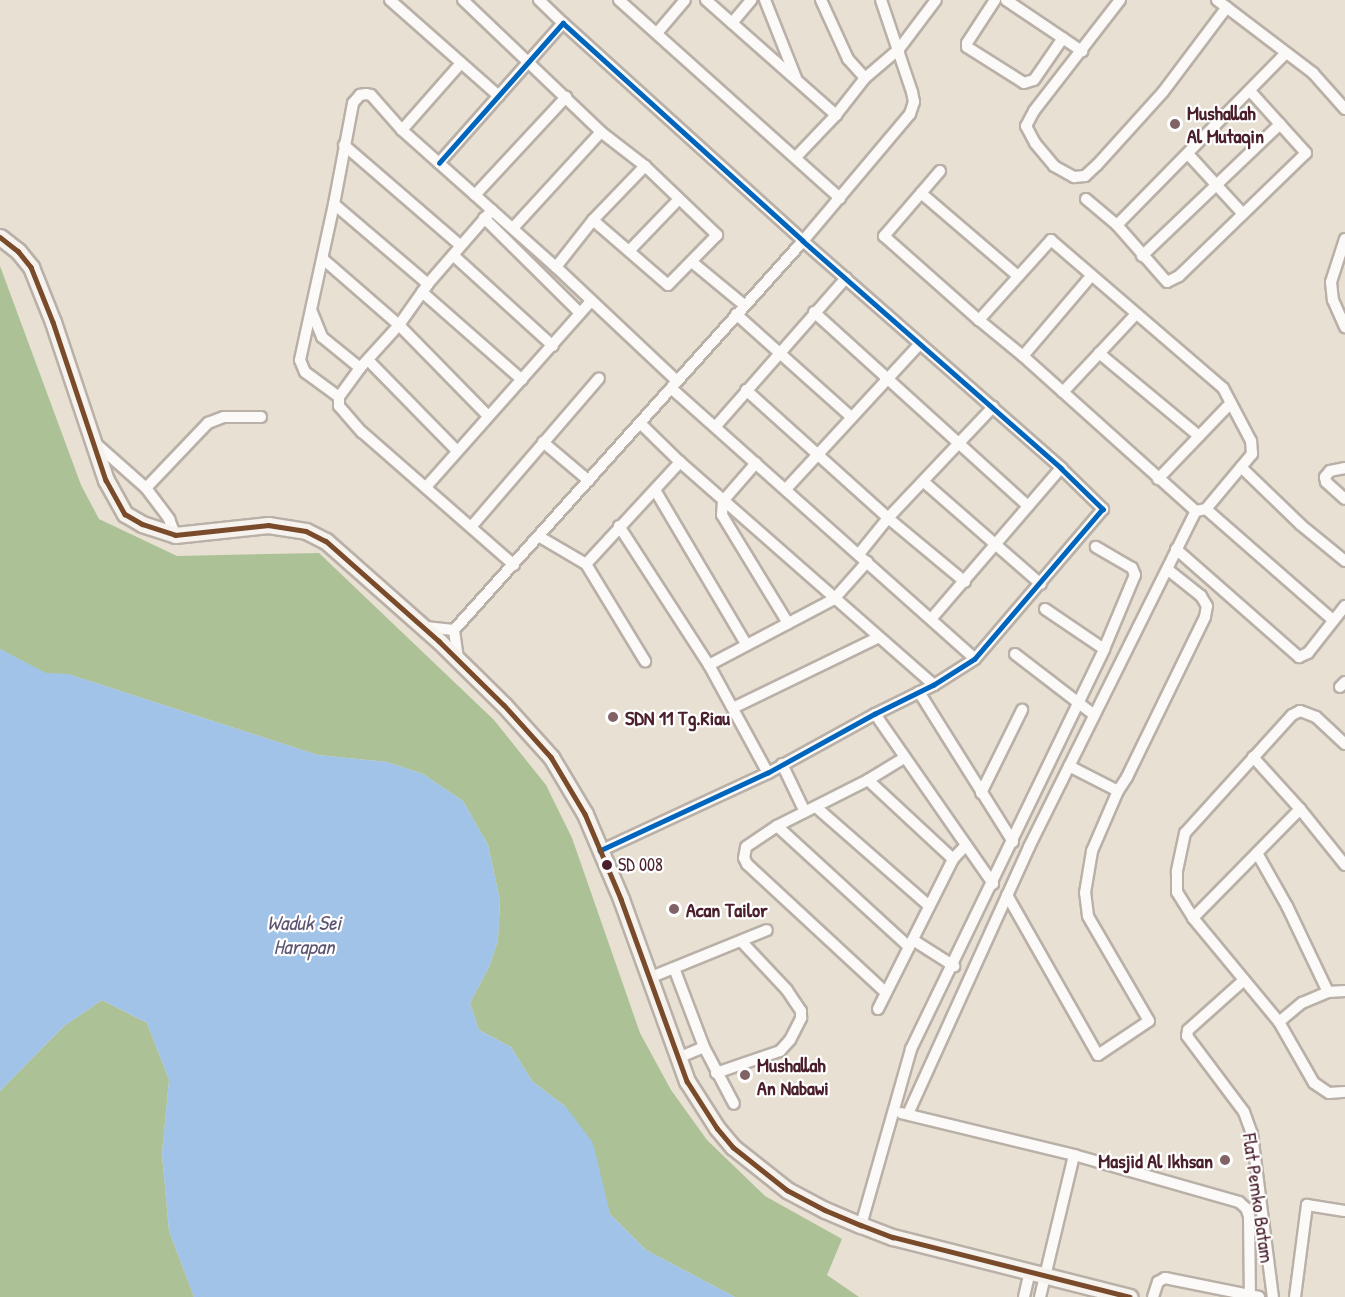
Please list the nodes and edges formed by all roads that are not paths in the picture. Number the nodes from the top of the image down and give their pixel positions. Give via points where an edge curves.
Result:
1 (390, 0) edge
2 (464, 0) edge
3 (539, 0) edge
4 (619, 0) edge
5 (686, 0) edge
6 (706, 0) edge
7 (751, 0) edge
8 (765, 0) edge
9 (821, 0) edge
10 (882, 0) edge
11 (936, 0) edge
12 (995, 0) edge
13 (1006, 0) edge
14 (1120, 0) edge
15 (1222, 3) edge
16 (563, 23) junction
17 (732, 23) junction
18 (657, 33) junction
19 (1063, 38) junction
20 (899, 49) junction
21 (1082, 51) junction
22 (1286, 53) junction
23 (461, 63) junction
24 (528, 63) junction
25 (865, 78) junction
26 (797, 80) junction
27 (1251, 92) junction
28 (499, 96) junction
29 (566, 97) junction
30 (1345, 109) edge
31 (836, 115) junction
32 (1280, 124) junction
33 (402, 130) junction
34 (601, 132) junction
35 (344, 145) junction
36 (1188, 154) junction
37 (796, 157) junction
38 (439, 163) junction
39 (645, 166) junction
40 (940, 171) dead end
41 (1217, 186) junction
42 (921, 193) junction
43 (475, 195) junction
44 (840, 198) junction
45 (679, 199) junction
46 (1086, 199) dead end
47 (334, 204) junction
48 (488, 214) junction
49 (1243, 214) junction
50 (593, 220) junction
51 (1117, 225) junction
52 (513, 228) junction
53 (0, 237) edge
54 (1345, 239) edge
55 (803, 241) junction
56 (460, 245) junction
57 (629, 251) junction
58 (453, 255) junction
59 (1142, 256) junction
60 (323, 259) junction
61 (692, 262) junction
62 (556, 267) junction
63 (1092, 275) junction
64 (1018, 276) junction
65 (846, 278) junction
66 (425, 288) junction
67 (591, 301) junction
68 (744, 305) junction
69 (312, 306) junction
70 (814, 312) junction
71 (580, 313) junction
72 (736, 314) junction
73 (1135, 315) junction
74 (979, 320) junction
75 (399, 325) junction
76 (1345, 327) edge
77 (920, 344) junction
78 (553, 346) junction
79 (779, 352) junction
80 (1100, 353) junction
81 (1023, 356) junction
82 (364, 364) junction
83 (599, 378) dead end
84 (522, 380) junction
85 (885, 380) junction
86 (674, 384) junction
87 (746, 390) junction
88 (1063, 392) junction
89 (339, 396) junction
90 (1230, 404) junction
91 (993, 407) junction
92 (488, 416) junction
93 (261, 417) dead end
94 (851, 417) junction
95 (640, 424) junction
96 (716, 426) junction
97 (1199, 436) junction
98 (94, 442) junction
99 (543, 442) junction
100 (959, 446) junction
101 (456, 450) junction
102 (818, 453) junction
103 (680, 462) junction
104 (756, 463) junction
105 (1240, 467) junction
106 (1061, 468) junction
107 (1345, 468) edge
108 (1158, 479) junction
109 (589, 481) junction
110 (924, 482) junction
111 (426, 487) junction
112 (146, 488) junction
113 (786, 489) junction
114 (655, 490) junction
115 (1345, 499) edge
116 (723, 501) junction
117 (1028, 506) junction
118 (1201, 510) junction
119 (888, 518) junction
120 (619, 526) junction
121 (471, 527) junction
122 (175, 535) junction
123 (540, 537) junction
124 (995, 545) junction
125 (1096, 547) dead end
126 (1176, 549) junction
127 (863, 558) junction
128 (1345, 561) edge
129 (586, 564) junction
130 (514, 565) junction
131 (1167, 569) junction
132 (965, 582) junction
133 (1041, 584) junction
134 (834, 599) junction
135 (1345, 606) edge
136 (1045, 609) dead end
137 (932, 618) junction
138 (1333, 620) junction
139 (788, 622) junction
140 (424, 627) junction
141 (454, 630) junction
142 (879, 637) junction
143 (747, 644) junction
144 (1104, 649) junction
145 (1015, 654) dead end
146 (458, 659) junction
147 (975, 659) junction
148 (645, 661) dead end
149 (709, 665) junction
150 (934, 686) junction
151 (919, 692) junction
152 (1078, 701) junction
153 (733, 708) junction
154 (1023, 710) dead end
155 (875, 714) junction
156 (1093, 714) junction
157 (1345, 744) edge
158 (1253, 757) junction
159 (904, 758) junction
160 (782, 764) junction
161 (1069, 766) junction
162 (768, 773) junction
163 (868, 780) junction
164 (1118, 791) junction
165 (981, 793) junction
166 (816, 807) junction
167 (1300, 809) junction
168 (805, 812) junction
169 (777, 826) junction
170 (1013, 842) junction
171 (966, 845) junction
172 (600, 851) junction
173 (1257, 853) junction
174 (953, 859) junction
175 (1345, 865) edge
176 (993, 884) junction
177 (1007, 895) junction
178 (929, 906) junction
179 (1193, 918) junction
180 (767, 930) dead end
181 (742, 942) junction
182 (911, 944) junction
183 (954, 966) junction
184 (674, 968) junction
185 (649, 978) junction
186 (1244, 980) junction
187 (1345, 991) edge
188 (885, 992) junction
189 (1328, 992) junction
190 (878, 1009) dead end
191 (1279, 1022) junction
192 (704, 1047) junction
193 (678, 1058) junction
194 (716, 1073) junction
195 (1345, 1092) edge
196 (734, 1104) dead end
197 (892, 1111) junction
198 (908, 1114) junction
199 (1074, 1155) junction
200 (1345, 1211) edge
201 (861, 1225) junction
202 (1037, 1273) junction
203 (1255, 1296) edge
204 (1024, 1297) edge
205 (1040, 1297) edge
206 (1130, 1297) edge
207 (1153, 1297) edge
208 (1273, 1297) edge
209 (1295, 1297) edge

1 - 23 street
2 - 24 street
3 - 16 street
4 - 18 street
5 - 18 street
6 - 17 street
7 - 17 street
8 - 26 street
9 - 25 street via 845,54
10 - 20 street
11 - 20 street
12 - 19 street via 968,46 1024,83 1034,80
13 - 19 street
14 - 21 street
15 - 21 street via 1163,92 1097,165 1085,176 1074,177 1054,166 1026,126
15 - 22 street
16 - 24 street
16 - 55 street
17 - 26 street
18 - 37 street
19 - 21 street
20 - 25 street
20 - 44 street via 914,102 910,114
22 - 27 street
22 - 30 street via 1312,73
23 - 28 street
23 - 33 street
24 - 28 street
24 - 29 street
25 - 31 street
26 - 31 street
27 - 32 street
27 - 36 street
28 - 38 street
29 - 34 street
29 - 43 street
31 - 37 street
32 - 41 street
32 - 49 street via 1306,153
33 - 35 street via 371,95 360,95 353,103
33 - 38 street
34 - 39 street
34 - 52 street
35 - 47 street
35 - 56 street
36 - 41 street
36 - 51 street
37 - 44 street
38 - 43 street
39 - 45 street
39 - 50 street
40 - 42 street
41 - 49 street
41 - 59 street
42 - 64 street
42 - 74 street via 884,236
43 - 48 street
44 - 55 street
45 - 57 street
45 - 61 street via 717,235
46 - 51 street
47 - 60 street
47 - 66 street
48 - 52 street
48 - 56 street
48 - 71 street
49 - 59 street via 1173,281 1167,282
50 - 57 street
50 - 62 street
51 - 59 street
52 - 62 street
53 - 98 main road via 30,267 54,322
54 - 76 street via 1331,282 1333,300
55 - 65 street
55 - 68 street
56 - 58 street
57 - 61 street via 668,285
58 - 66 street
58 - 78 street
60 - 69 street
60 - 75 street
61 - 68 street
62 - 67 street
63 - 64 street via 1051,240
63 - 73 street
63 - 81 street
64 - 74 street
65 - 70 street
65 - 77 street
66 - 75 street
66 - 84 street
67 - 71 street
67 - 86 street
68 - 72 street
69 - 82 street via 322,337
69 - 89 street via 300,360 305,372
70 - 79 street
70 - 85 street
71 - 78 street
72 - 79 street
72 - 86 street
73 - 80 street
73 - 90 street via 1223,388
74 - 81 street
75 - 82 street
75 - 92 street
77 - 85 street
77 - 91 street
78 - 84 street
79 - 87 street
79 - 94 street
80 - 88 street
80 - 97 street
81 - 88 street
82 - 89 street
82 - 101 street
83 - 99 street
84 - 92 street
85 - 94 street
85 - 100 street
86 - 95 street
86 - 96 street
87 - 96 street
87 - 102 street
88 - 108 street
89 - 111 street via 339,406 348,418
90 - 97 street
90 - 105 street via 1253,448
91 - 100 street
91 - 106 street
92 - 101 street
93 - 112 street via 224,417 208,423
94 - 102 street
95 - 103 street
95 - 109 street
96 - 104 street
97 - 108 street
98 - 112 street
98 - 122 main road via 110,489 125,513 142,524
99 - 109 street
99 - 121 street
100 - 110 street
100 - 117 street
101 - 111 street
102 - 113 street
102 - 119 street
103 - 114 street
103 - 116 street
104 - 113 street
104 - 116 street
105 - 118 street
105 - 128 street
106 - 117 street
106 - 133 street via 1103,509
107 - 115 street via 1330,471 1325,477
108 - 118 street
109 - 123 street
110 - 119 street
110 - 124 street
111 - 121 street
112 - 122 street via 169,519
113 - 127 street
114 - 120 street
114 - 143 street
116 - 134 street
116 - 139 street via 722,515
117 - 124 street
118 - 126 street
118 - 138 street
119 - 127 street
119 - 132 street
120 - 129 street
120 - 149 street
121 - 130 street
122 - 140 main road via 268,525 306,531 343,553
123 - 129 street
123 - 130 street
124 - 132 street
124 - 133 street
125 - 144 street via 1135,572
126 - 131 street
126 - 138 street via 1299,657 1308,653
127 - 134 street
127 - 137 street
129 - 148 street
130 - 141 street
131 - 156 street
131 - 164 street via 1201,596 1207,606 1205,617
132 - 137 street
133 - 147 street
134 - 139 street
134 - 142 street
135 - 138 street
136 - 144 street
137 - 147 street
139 - 143 street
140 - 141 street
140 - 146 main road
141 - 146 street
142 - 150 street
142 - 153 street
143 - 149 street
144 - 152 street
145 - 152 street
146 - 172 main road via 551,757 575,794
147 - 150 street
149 - 153 street
150 - 151 street
151 - 155 street
151 - 165 street
152 - 156 street
152 - 170 street
153 - 162 street
154 - 165 street
155 - 159 street
155 - 160 street
156 - 161 street
157 - 158 street via 1316,717 1300,711
158 - 167 street
158 - 179 street via 1185,834 1177,892
159 - 163 street
159 - 171 street
160 - 162 street
160 - 168 street
161 - 164 street
161 - 177 street
162 - 172 street
163 - 166 street
163 - 174 street
164 - 177 street via 1092,850 1085,892 1088,916 1149,1021 1098,1055
165 - 170 street
166 - 168 street
166 - 178 street
167 - 173 street
167 - 175 street
168 - 169 street
169 - 182 street
169 - 188 street via 746,847 747,864
170 - 176 street
171 - 174 street
171 - 176 street
172 - 185 main road
173 - 179 street
173 - 189 street
174 - 178 street
176 - 183 street
177 - 198 street
178 - 182 street
179 - 186 street
180 - 181 street
181 - 184 street
181 - 194 street via 787,990 801,1011 801,1018 780,1051
182 - 183 street
182 - 188 street
183 - 197 street via 911,1049
184 - 185 street
184 - 192 street
185 - 193 main road
186 - 191 street
186 - 208 street, Flat Pemko Batam via 1188,1030 1187,1036 1244,1112 1251,1134
187 - 189 street
188 - 190 street
189 - 191 street via 1302,1003
191 - 195 street via 1314,1083 1329,1093
192 - 193 street
192 - 194 street
193 - 201 main road via 700,1102 733,1147 788,1190
194 - 196 street
197 - 198 street
197 - 201 street
198 - 199 street
199 - 202 street
199 - 203 street via 1239,1202 1249,1216
200 - 209 street via 1307,1205
201 - 202 main road via 893,1237
202 - 204 street
202 - 205 street
202 - 206 main road
203 - 207 street via 1165,1278 1158,1282

